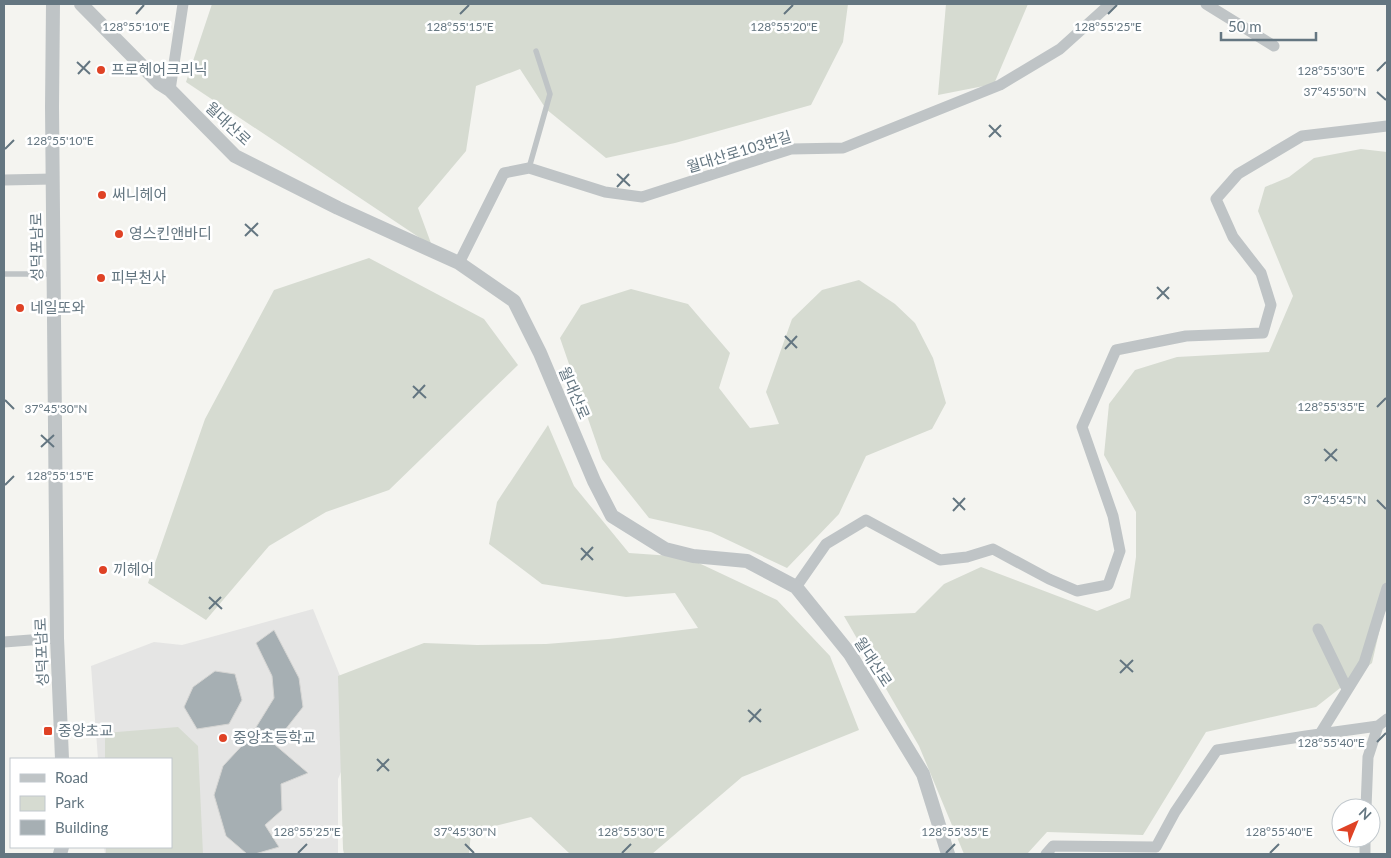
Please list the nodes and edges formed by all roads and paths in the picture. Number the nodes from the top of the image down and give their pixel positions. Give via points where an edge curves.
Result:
1 (53, 4) edge
2 (81, 4) edge
3 (183, 4) edge
4 (1110, 4) edge
5 (1206, 4) edge
6 (1274, 46) dead end
7 (536, 51) dead end
8 (170, 90) junction
9 (1387, 126) edge
10 (529, 168) junction
11 (53, 179) junction
12 (4, 180) edge
13 (458, 263) junction
14 (4, 274) edge
15 (54, 274) junction
16 (796, 587) junction
17 (1387, 588) edge
18 (1318, 629) dead end
19 (57, 638) junction
20 (4, 642) edge
21 (1347, 689) junction
22 (1383, 723) edge
23 (1320, 734) junction
24 (62, 758) edge
25 (1366, 798) edge
26 (1157, 851) edge
27 (948, 854) edge
28 (1046, 854) edge

1 - 11 street, 성덕포남로
2 - 8 street, 월대산로
3 - 8 street
4 - 10 street, 월대산로103번길 via 1060,49 1000,85 843,148 791,149 642,197 605,192
5 - 6 street
7 - 10 lane via 550,94
8 - 13 street, 월대산로 via 235,156
9 - 16 street via 1302,136 1238,174 1216,199 1233,237 1261,273 1271,306 1263,333 1186,336 1116,350 1082,428 1113,516 1120,551 1108,585 1078,591 993,549 967,557 940,560 866,520 826,544
10 - 13 street, 월대산로103번길 via 504,172
11 - 12 street
11 - 15 street, 성덕포남로
13 - 16 street, 월대산로 via 514,301 612,516 665,549 693,556 746,561
14 - 15 lane
15 - 19 street, 성덕포남로
16 - 27 street, 월대산로 via 850,654 923,774
17 - 21 street via 1364,663
18 - 21 street
19 - 20 street
19 - 24 street, 성덕포남로
21 - 23 street
22 - 23 street
22 - 25 street via 1368,757
23 - 26 street via 1218,750 1175,812
26 - 28 street via 1053,846

